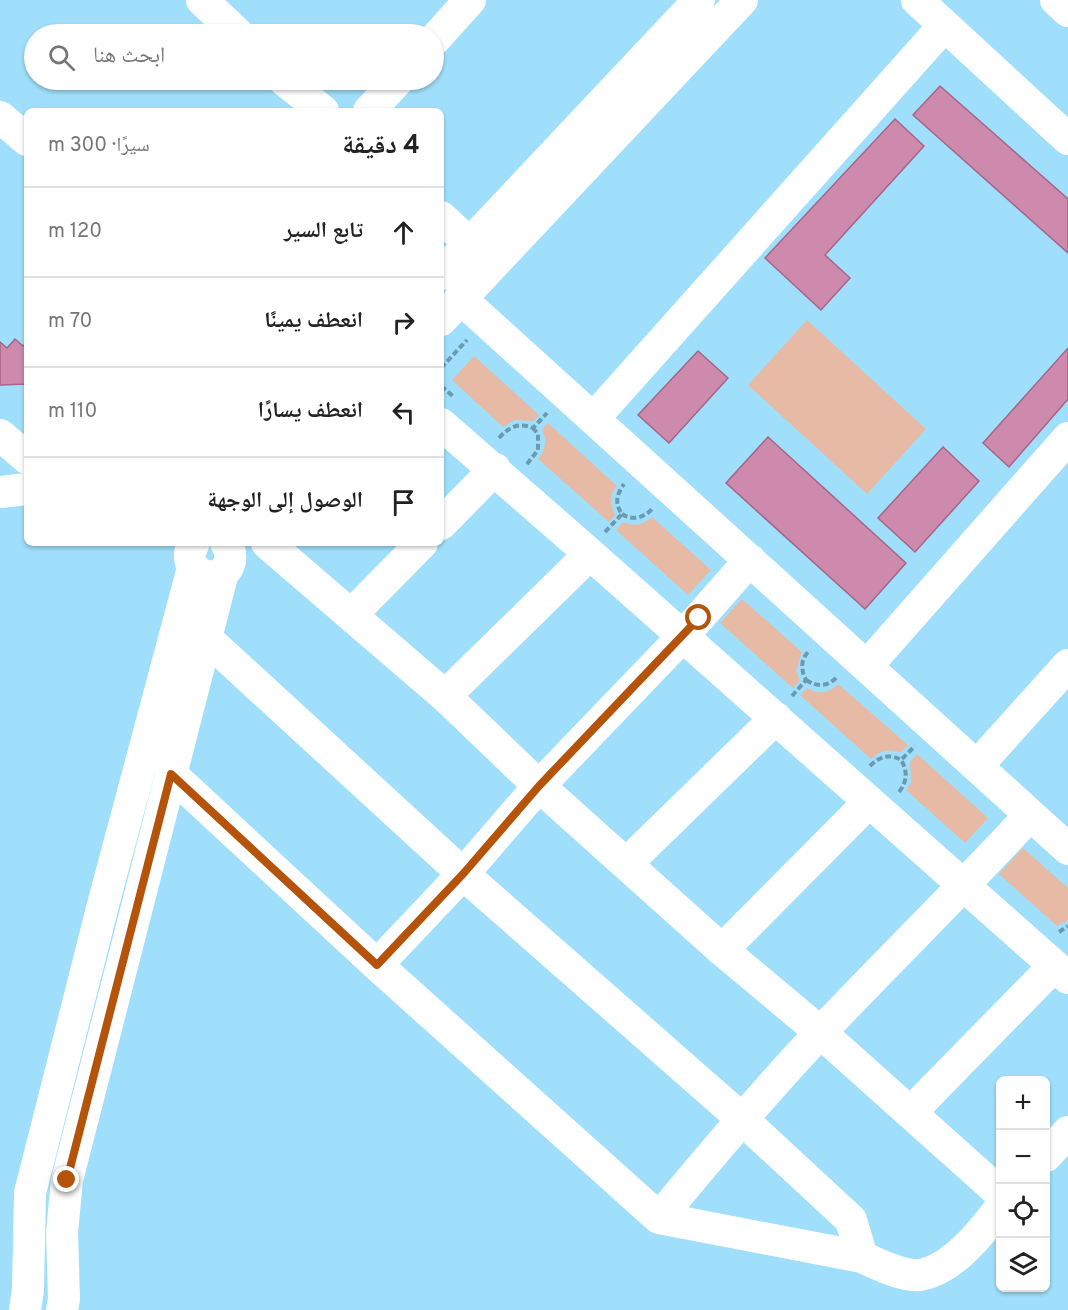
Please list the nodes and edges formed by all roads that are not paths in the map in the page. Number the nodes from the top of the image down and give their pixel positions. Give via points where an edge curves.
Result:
1 (470, 0) edge
2 (699, 0) edge
3 (742, 0) edge
4 (916, 0) edge
5 (1056, 0) edge
6 (209, 2) edge
7 (1068, 10) edge
8 (228, 24) edge
9 (944, 26) junction
10 (444, 29) edge
11 (297, 90) edge
12 (389, 90) edge
13 (319, 108) edge
14 (372, 108) edge
15 (0, 117) edge
16 (24, 137) edge
17 (1068, 139) edge
18 (444, 220) edge
19 (469, 243) junction
20 (444, 271) edge
21 (451, 309) edge
22 (594, 418) junction
23 (444, 427) edge
24 (0, 435) edge
25 (1068, 438) edge
26 (24, 455) edge
27 (495, 470) junction
28 (24, 489) edge
29 (0, 492) edge
30 (444, 521) edge
31 (597, 543) junction
32 (270, 546) edge
33 (419, 546) edge
34 (186, 552) edge
35 (230, 555) edge
36 (750, 560) junction
37 (351, 615) junction
38 (683, 636) junction
39 (206, 638) junction
40 (1068, 665) edge
41 (855, 668) junction
42 (445, 696) junction
43 (782, 709) junction
44 (977, 766) junction
45 (171, 774) junction
46 (539, 786) junction
47 (883, 798) junction
48 (1030, 815) junction
49 (1068, 849) edge
50 (626, 864) junction
51 (463, 874) junction
52 (964, 886) junction
53 (722, 950) junction
54 (377, 965) junction
55 (1061, 972) edge
56 (820, 1032) junction
57 (911, 1112) junction
58 (742, 1119) junction
59 (996, 1189) edge
60 (996, 1214) edge
61 (658, 1218) junction
62 (862, 1257) junction
63 (25, 1310) edge
64 (62, 1310) edge

1 - 10 street
2 - 19 street
3 - 21 street
4 - 9 street
5 - 7 street
6 - 8 street
9 - 17 street
9 - 22 street
11 - 13 street
12 - 14 street
15 - 16 street
18 - 19 street
19 - 20 street
21 - 22 street
22 - 36 street
23 - 27 street
24 - 26 street
25 - 41 street
27 - 30 street
27 - 31 street
28 - 29 street
31 - 38 street
31 - 42 street
32 - 37 street
33 - 37 street
34 - 35 street via 198,573 210,577
34 - 63 street via 30,1193
35 - 39 street
36 - 38 street
36 - 41 street
37 - 42 street
38 - 43 street
38 - 46 street
39 - 45 street
39 - 51 street
40 - 44 street
41 - 44 street
42 - 46 street
43 - 47 street
43 - 50 street
44 - 48 street
45 - 54 street
45 - 64 street via 67,1180
46 - 50 street
46 - 51 street
47 - 52 street
47 - 53 street
48 - 49 street
48 - 52 street
50 - 53 street
51 - 54 street
51 - 58 street
52 - 55 street
52 - 56 street
53 - 56 street
54 - 61 street
55 - 57 street
56 - 57 street
56 - 58 street
57 - 59 street
58 - 61 street
58 - 62 street via 851,1220
60 - 62 street via 946,1265 919,1275 892,1270
61 - 62 street

